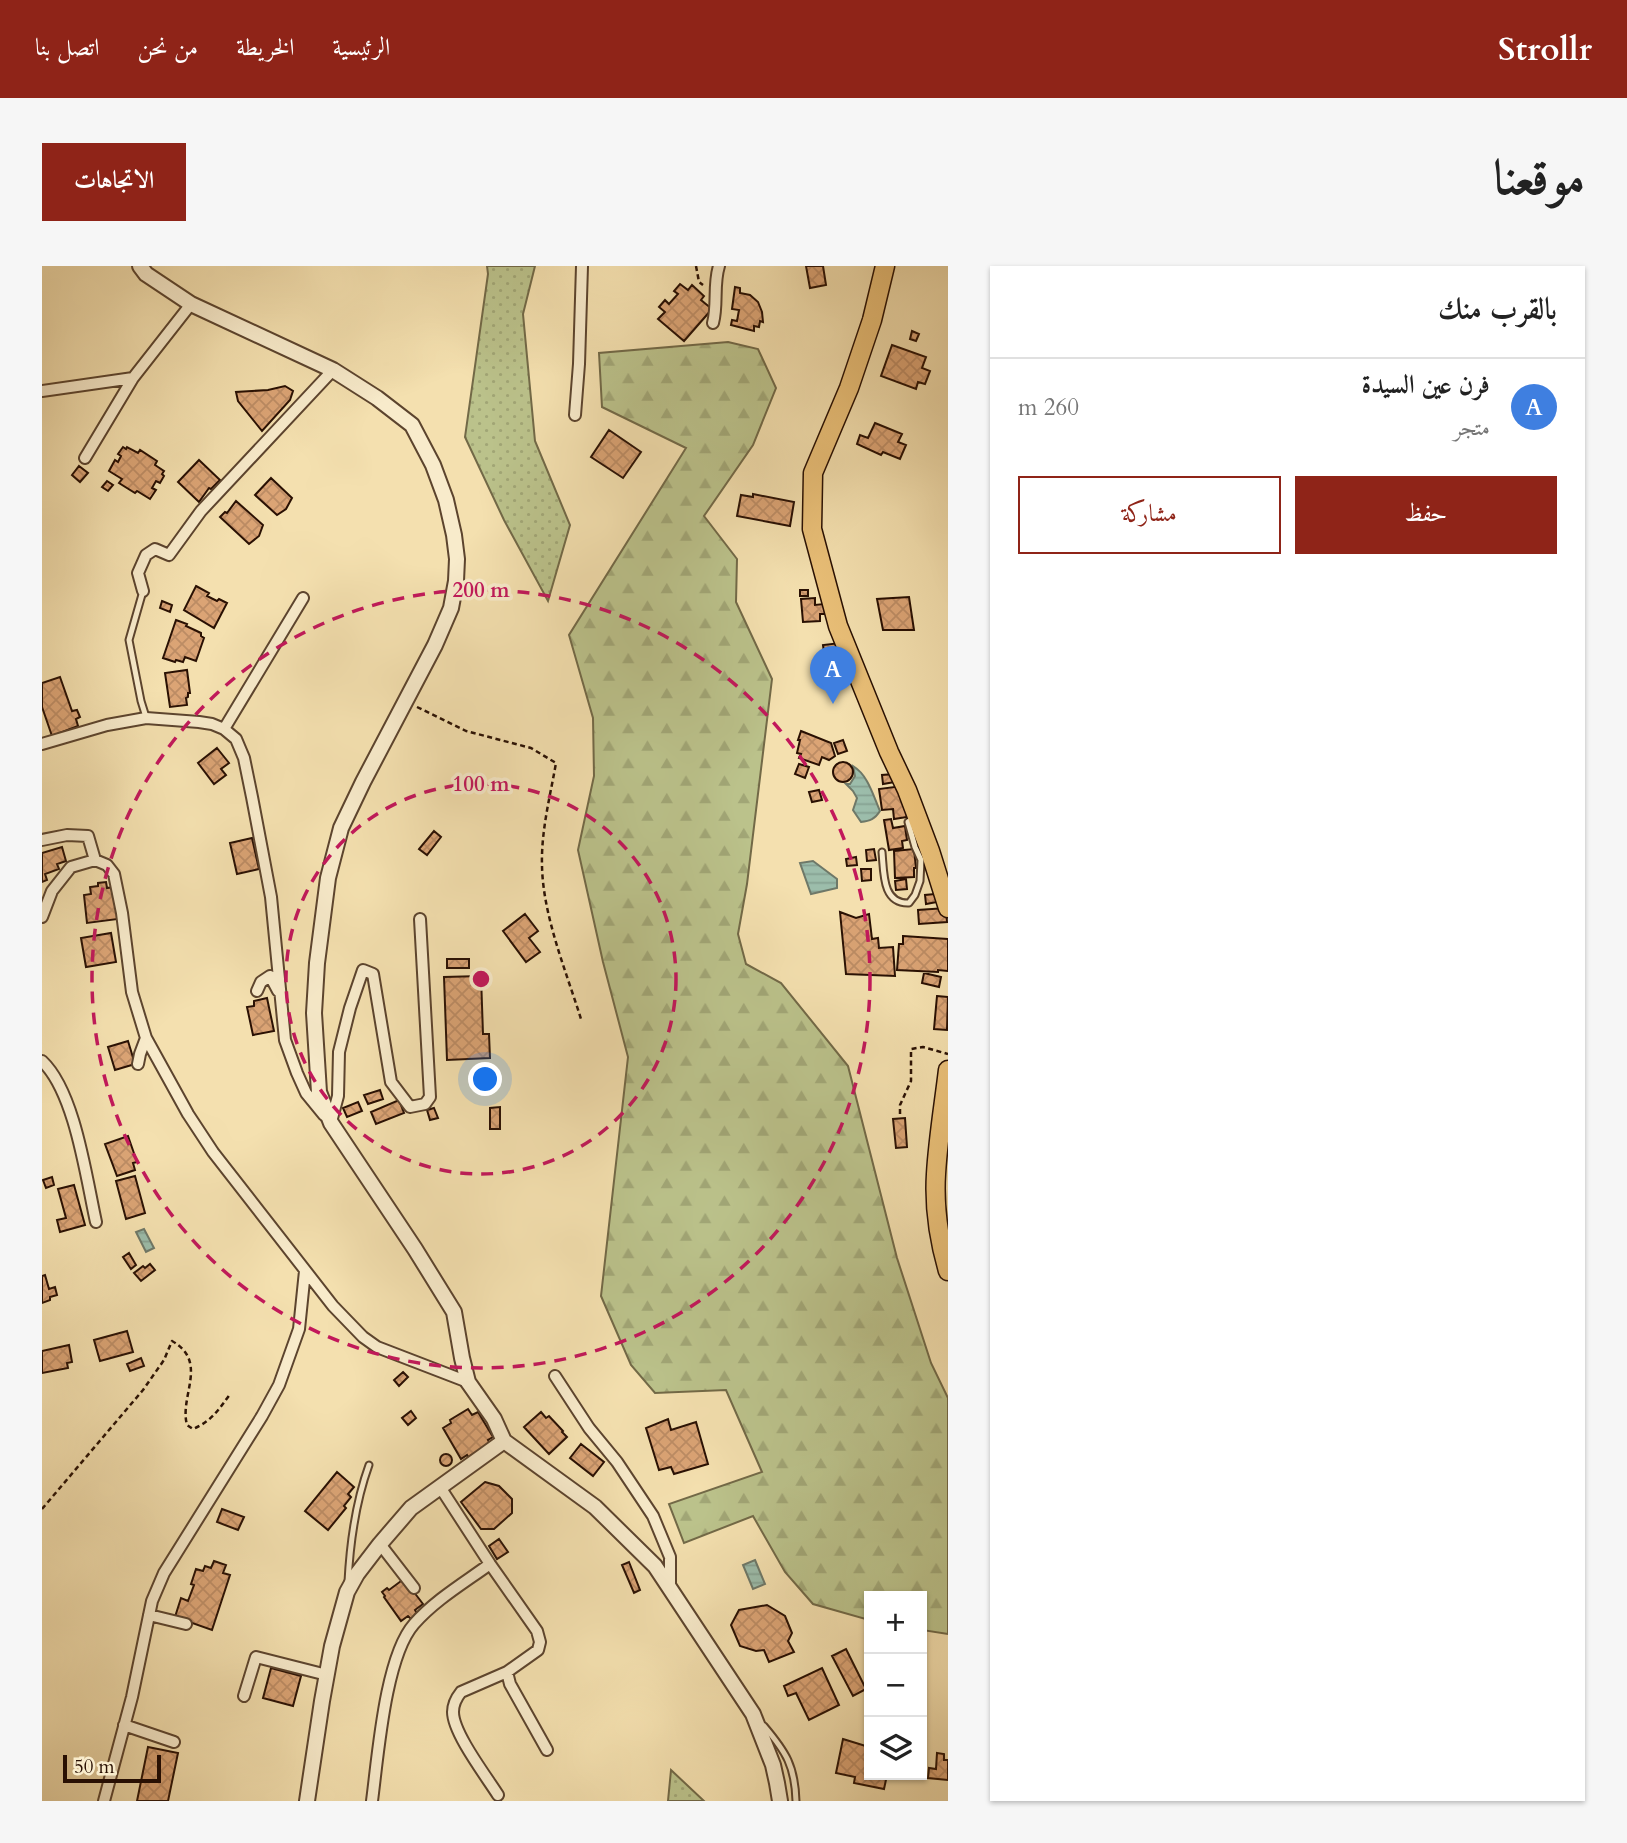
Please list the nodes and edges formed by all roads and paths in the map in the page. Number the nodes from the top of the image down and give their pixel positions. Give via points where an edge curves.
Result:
1 (140, 266) edge
2 (582, 266) edge
3 (719, 266) edge
4 (885, 266) edge
5 (191, 304) junction
6 (713, 323) dead end
7 (333, 370) junction
8 (133, 378) junction
9 (42, 391) edge
10 (575, 415) dead end
11 (85, 458) dead end
12 (143, 591) joint
13 (303, 598) dead end
14 (405, 702) junction
15 (146, 718) junction
16 (224, 729) junction
17 (42, 744) edge
18 (916, 816) junction
19 (42, 840) edge
20 (881, 852) dead end
21 (94, 860) junction
22 (948, 908) edge
23 (42, 917) edge
24 (420, 919) dead end
25 (257, 991) dead end
26 (280, 993) junction
27 (581, 1019) dead end
28 (146, 1038) junction
29 (948, 1054) edge
30 (42, 1061) edge
31 (138, 1064) dead end
32 (948, 1070) edge
33 (900, 1114) dead end
34 (331, 1123) junction
35 (96, 1222) dead end
36 (305, 1270) junction
37 (948, 1271) edge
38 (555, 1376) dead end
39 (468, 1382) junction
40 (231, 1393) dead end
41 (504, 1441) junction
42 (369, 1465) dead end
43 (439, 1487) junction
44 (42, 1509) edge
45 (380, 1544) junction
46 (490, 1564) junction
47 (670, 1587) junction
48 (414, 1588) dead end
49 (347, 1592) junction
50 (149, 1615) junction
51 (186, 1624) dead end
52 (507, 1672) junction
53 (327, 1675) junction
54 (244, 1696) dead end
55 (753, 1714) junction
56 (124, 1725) junction
57 (174, 1742) dead end
58 (547, 1750) dead end
59 (498, 1795) dead end
60 (104, 1801) edge
61 (307, 1801) edge
62 (372, 1801) edge
63 (780, 1801) edge
64 (796, 1801) edge

1 - 5 street
2 - 10 street
3 - 6 street
4 - 18 main road via 849,388 813,473 812,529 838,626
5 - 7 street
5 - 8 street
7 - 12 street via 201,511 169,555 155,550 146,555 138,573
7 - 14 street via 412,425 433,465 454,536 451,608
8 - 9 street
8 - 11 street
12 - 15 lane via 130,640
13 - 16 street
14 - 27 path via 466,730 531,748 556,763 543,833 544,894
14 - 34 street via 341,828 328,878 314,1013 319,1092
15 - 16 street
15 - 17 street
16 - 26 street via 236,739 253,797 271,897
18 - 20 lane via 908,822 921,860 920,881 909,903 892,898
18 - 22 main road
19 - 21 street via 88,836
21 - 23 street via 71,867 60,879
21 - 28 street via 114,874 132,992
24 - 34 street via 430,1097 425,1104 410,1107 391,1082 373,974 363,970 339,1052 338,1096
25 - 26 street via 270,976
26 - 34 street via 285,1040 297,1073 306,1093
28 - 31 street
28 - 36 street via 213,1153
29 - 33 path via 923,1047 911,1049 911,1081
30 - 35 street via 70,1108
32 - 37 main road via 936,1175 937,1213
34 - 39 street via 454,1312
36 - 39 street via 333,1306 377,1347
36 - 50 street via 299,1329 279,1385 164,1573
38 - 47 street via 653,1516 670,1557
39 - 41 street
40 - 44 path via 206,1424 193,1429 187,1425 184,1416 191,1363 172,1341 143,1390
41 - 43 street
41 - 47 street via 595,1507
42 - 49 lane via 361,1488
43 - 45 street via 411,1508
43 - 46 street
45 - 48 street
45 - 49 street
46 - 52 street via 540,1642 538,1650
46 - 62 street via 430,1608 402,1642 386,1705
47 - 55 street
49 - 53 street
50 - 51 street
50 - 56 street
52 - 58 street
52 - 59 street via 461,1692 453,1711 460,1735
53 - 54 street via 256,1657
53 - 61 street
55 - 63 street via 773,1765
55 - 64 lane via 789,1761
56 - 57 street
56 - 60 street

